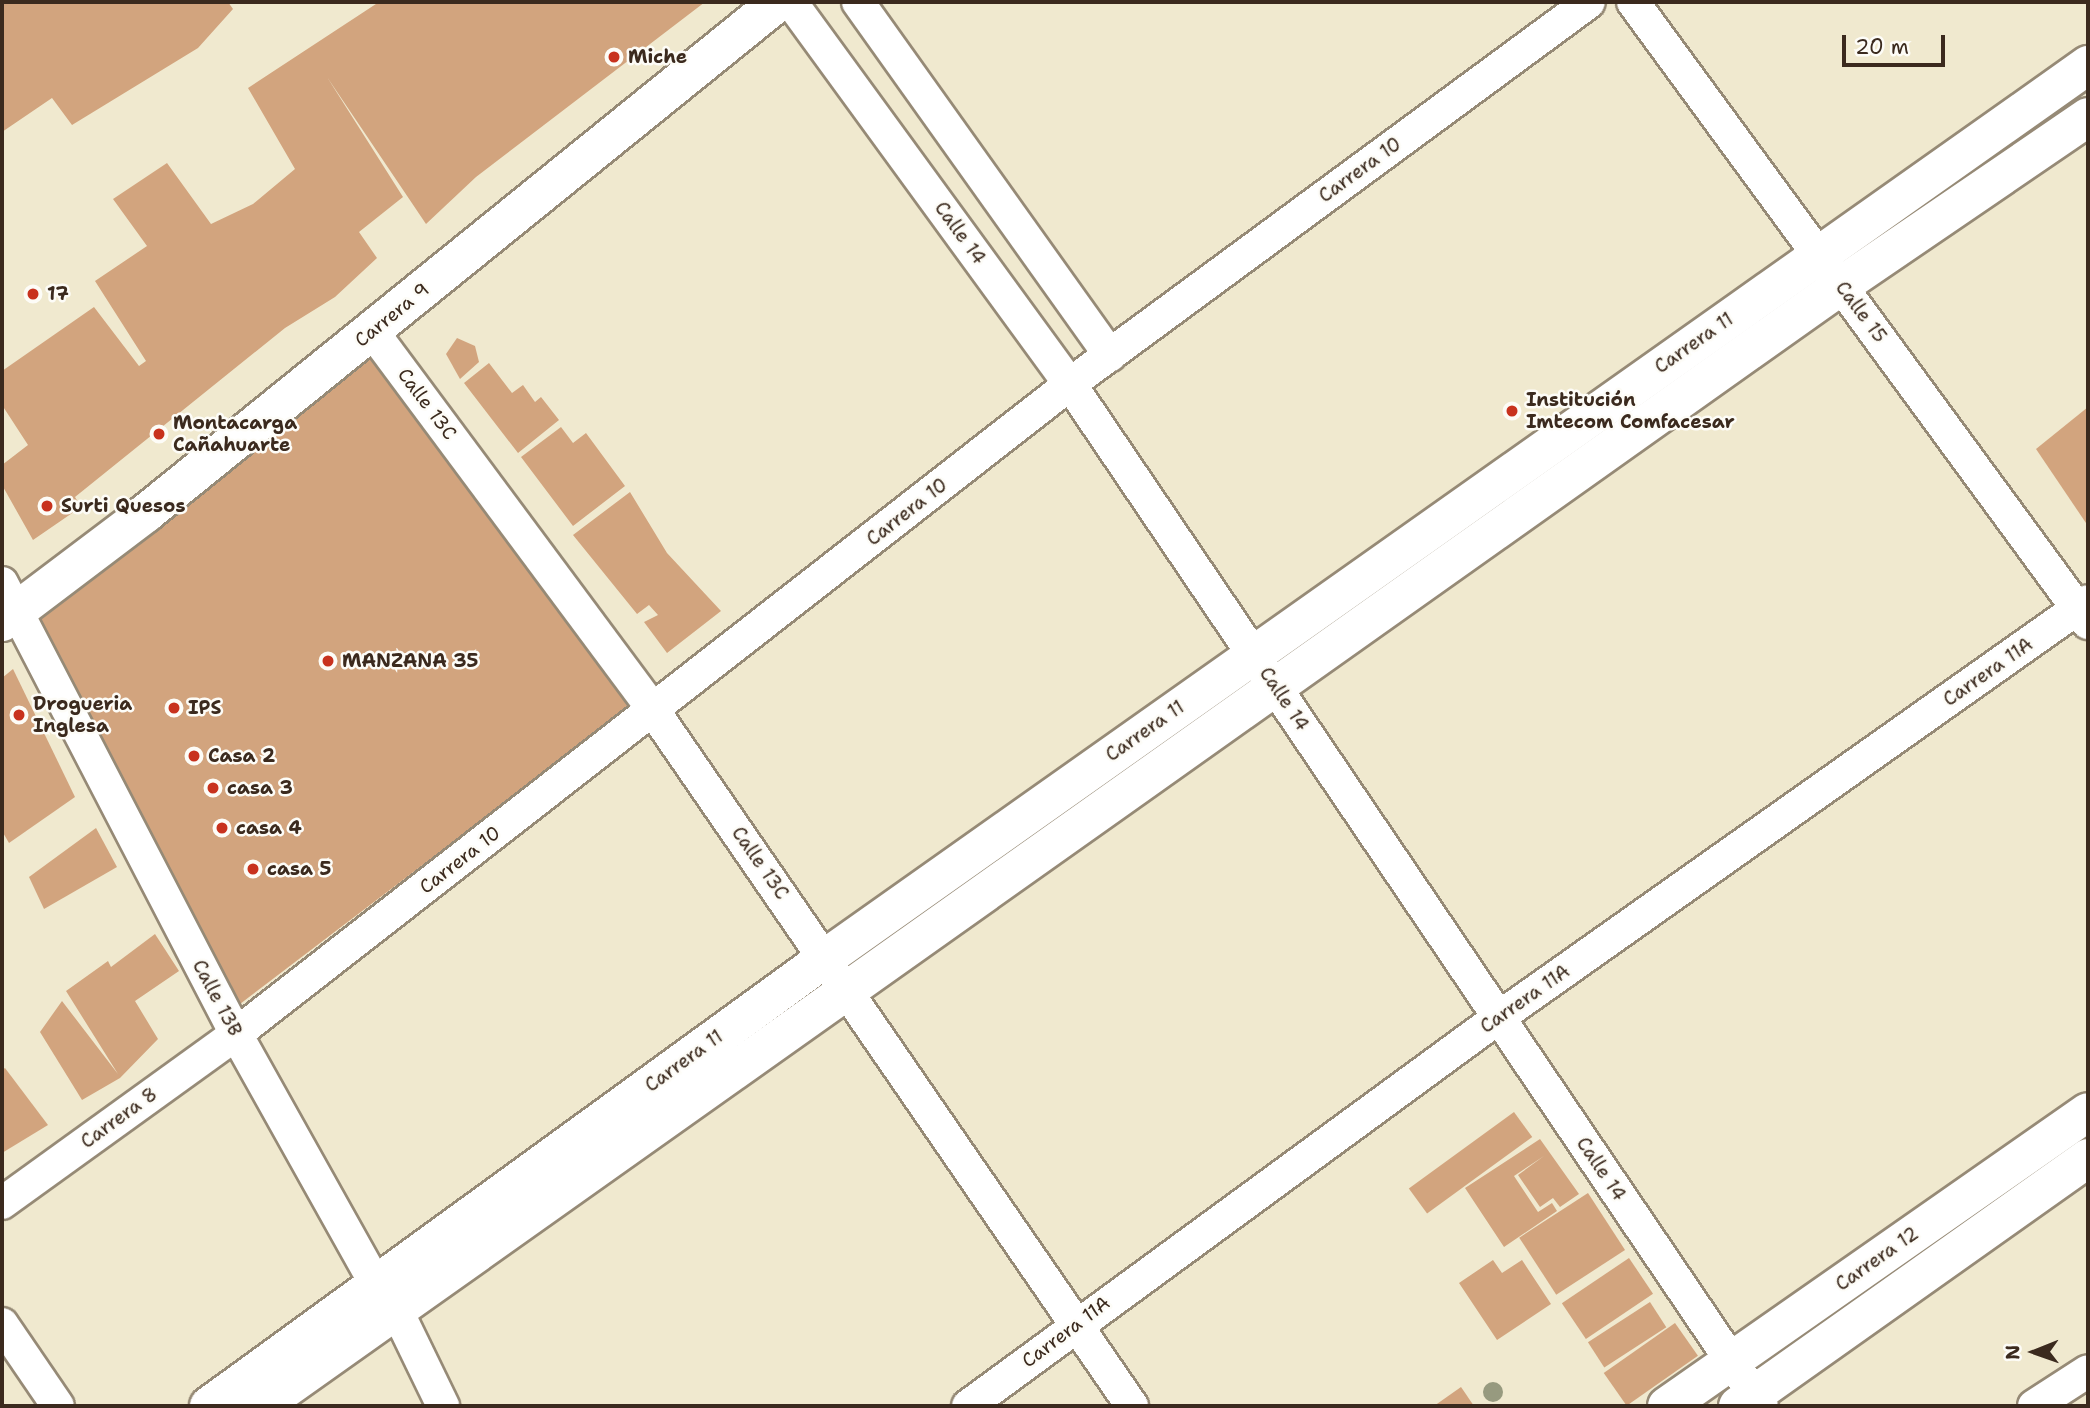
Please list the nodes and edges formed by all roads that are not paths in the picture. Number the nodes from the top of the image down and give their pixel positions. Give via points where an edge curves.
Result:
1 (778, 2) edge
2 (791, 2) edge
3 (858, 2) edge
4 (1589, 2) edge
5 (1633, 2) edge
6 (2088, 65) edge
7 (2088, 117) edge
8 (1817, 257) junction
9 (1842, 285) junction
10 (372, 331) junction
11 (1110, 355) junction
12 (1070, 384) junction
13 (1596, 411) junction
14 (1619, 444) junction
15 (7, 605) edge
16 (2085, 611) edge
17 (1254, 654) junction
18 (1278, 689) junction
19 (653, 710) junction
20 (836, 973) junction
21 (1498, 1018) junction
22 (236, 1034) junction
23 (2088, 1112) edge
24 (2088, 1158) edge
25 (2, 1203) edge
26 (386, 1296) junction
27 (2, 1324) edge
28 (1074, 1325) junction
29 (1731, 1361) junction
30 (2088, 1371) edge
31 (1752, 1403) edge
32 (58, 1406) edge
33 (209, 1406) edge
34 (261, 1406) edge
35 (443, 1406) edge
36 (968, 1406) edge
37 (1132, 1406) edge
38 (1667, 1406) edge
39 (2034, 1406) edge

1 - 10 main road, Carrera 9
2 - 12 street, Calle 14
3 - 11 street
4 - 11 street, Carrera 10
5 - 8 street, Calle 15
6 - 8 main road, Carrera 11
7 - 9 main road, Carrera 11
8 - 9 street, Calle 15
8 - 13 main road, Carrera 11
9 - 14 main road, Carrera 11
9 - 16 street, Calle 15
10 - 15 main road, Carrera 9 via 146,513
10 - 19 street, Calle 13C
11 - 12 street, Carrera 10
12 - 17 street, Calle 14
12 - 19 street, Carrera 10
13 - 14 main road
13 - 17 main road, Carrera 11
14 - 18 main road, Carrera 11
15 - 22 street, Calle 13B
16 - 21 street, Carrera 11A
17 - 18 street, Calle 14
17 - 20 main road, Carrera 11
18 - 20 main road, Carrera 11
18 - 21 street, Calle 14
19 - 20 street, Calle 13C
19 - 22 street, Carrera 10
20 - 26 main road, Carrera 11
20 - 28 street, Calle 13C
21 - 28 street, Carrera 11A
21 - 29 street, Calle 14
22 - 25 street, Carrera 8
22 - 26 street, Calle 13B
23 - 29 main road, Carrera 12
24 - 31 main road, Carrera 12
26 - 33 main road, Carrera 11
26 - 34 main road, Carrera 11
26 - 35 street, Calle 13B
27 - 32 street
28 - 36 street, Carrera 11A
28 - 37 street, Calle 13C
29 - 31 street, Calle 14
29 - 38 main road, Carrera 12
30 - 39 street

